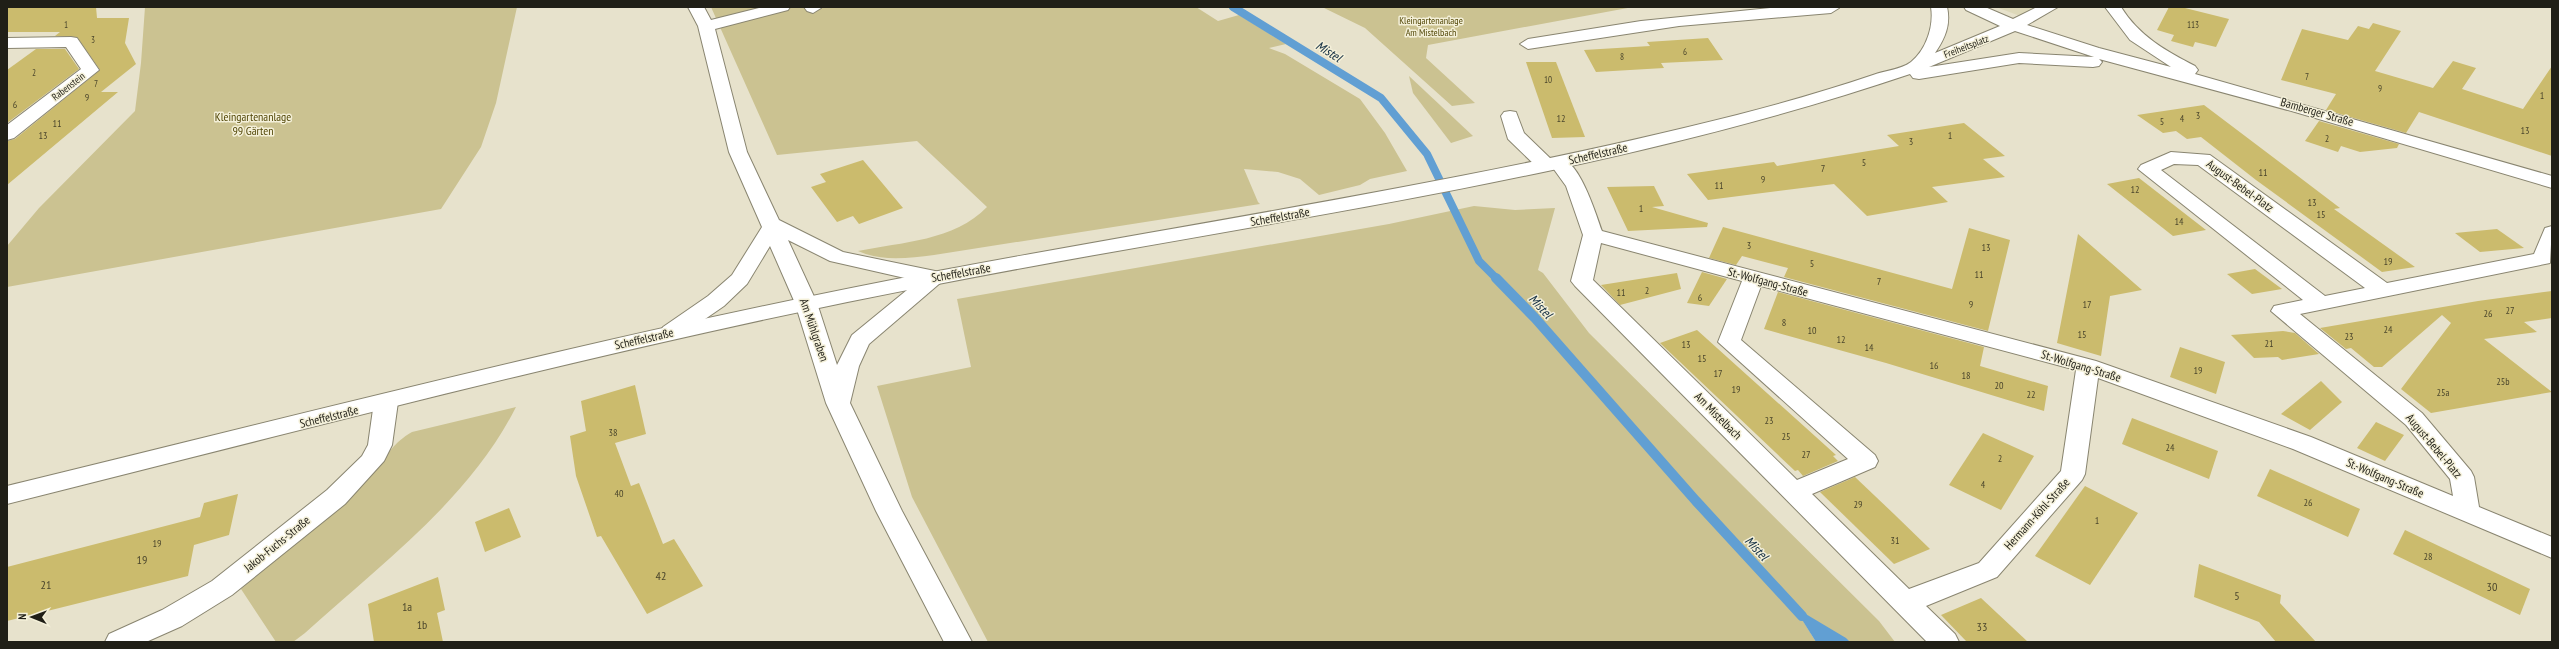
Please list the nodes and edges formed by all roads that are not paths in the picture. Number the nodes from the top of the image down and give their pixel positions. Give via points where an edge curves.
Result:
1 (696, 7) edge
2 (782, 7) edge
3 (1830, 7) edge
4 (1939, 7) edge
5 (1972, 7) edge
6 (2050, 7) edge
7 (2113, 7) edge
8 (706, 26) junction
9 (2014, 26) junction
10 (7, 43) edge
11 (1528, 44) dead end
12 (2079, 49) joint
13 (2140, 65) junction
14 (1917, 66) junction
15 (1878, 79) junction
16 (2217, 85) junction
17 (1510, 116) dead end
18 (7, 134) edge
19 (1552, 164) junction
20 (2552, 182) edge
21 (773, 226) junction
22 (2552, 232) edge
23 (1593, 236) junction
24 (935, 278) junction
25 (1754, 278) junction
26 (2385, 292) junction
27 (806, 303) junction
28 (2322, 304) junction
29 (671, 332) junction
30 (2088, 366) junction
31 (386, 402) junction
32 (838, 403) junction
33 (1794, 491) junction
34 (7, 495) edge
35 (2465, 511) junction
36 (2552, 548) edge
37 (1906, 602) junction
38 (119, 642) edge
39 (958, 642) edge
40 (1945, 642) edge

1 - 8 street, Am Mühlgraben
2 - 8 street
3 - 11 street via 1607,29
4 - 14 street via 1941,20 1937,36
5 - 9 street, Freiheitsplatz
6 - 9 street, Freiheitsplatz
7 - 16 street via 2122,24 2141,40 2168,59
8 - 21 street, Am Mühlgraben via 738,152
9 - 12 street, Freiheitsplatz
9 - 14 street, Freiheitsplatz
10 - 18 street, Rabenstein via 71,42 90,70
12 - 13 street, Bamberger Straße
13 - 15 street via 2020,58
13 - 16 street, Bamberger Straße
14 - 15 street, Scheffelstraße
15 - 19 street, Scheffelstraße via 1734,121
16 - 20 street, Bamberger Straße
17 - 19 street via 1514,135
19 - 23 street via 1576,186
19 - 24 street, Scheffelstraße via 1424,190
21 - 24 street via 837,257
21 - 27 street, Am Mühlgraben
21 - 29 street via 740,280 716,301
22 - 26 street, August-Bebel-Platz via 2544,259
23 - 25 street, St.-Wolfgang-Straße
23 - 33 street, Am Mistelbach via 1582,281
24 - 27 street, Scheffelstraße
24 - 32 street via 860,340 848,366
25 - 30 street, St.-Wolfgang-Straße
25 - 33 street via 1729,342 1866,461
26 - 28 street, August-Bebel-Platz
26 - 28 street, August-Bebel-Platz via 2203,159 2171,158 2148,169
27 - 29 street, Scheffelstraße
27 - 32 street, Am Mühlgraben
28 - 35 street, August-Bebel-Platz via 2282,311 2414,419 2462,477 2467,505
29 - 31 street, Scheffelstraße
30 - 35 street, St.-Wolfgang-Straße via 2302,443
30 - 37 street, Hermann-Köhl-Straße via 2073,474 1988,570
31 - 34 street, Scheffelstraße
31 - 38 street, Jakob-Fuchs-Straße via 382,436 375,456 361,474 341,492 217,592 172,618
32 - 39 street, Am Mühlgraben via 888,511
33 - 37 street, Am Mistelbach
35 - 36 street, St.-Wolfgang-Straße
37 - 40 street, Am Mistelbach

